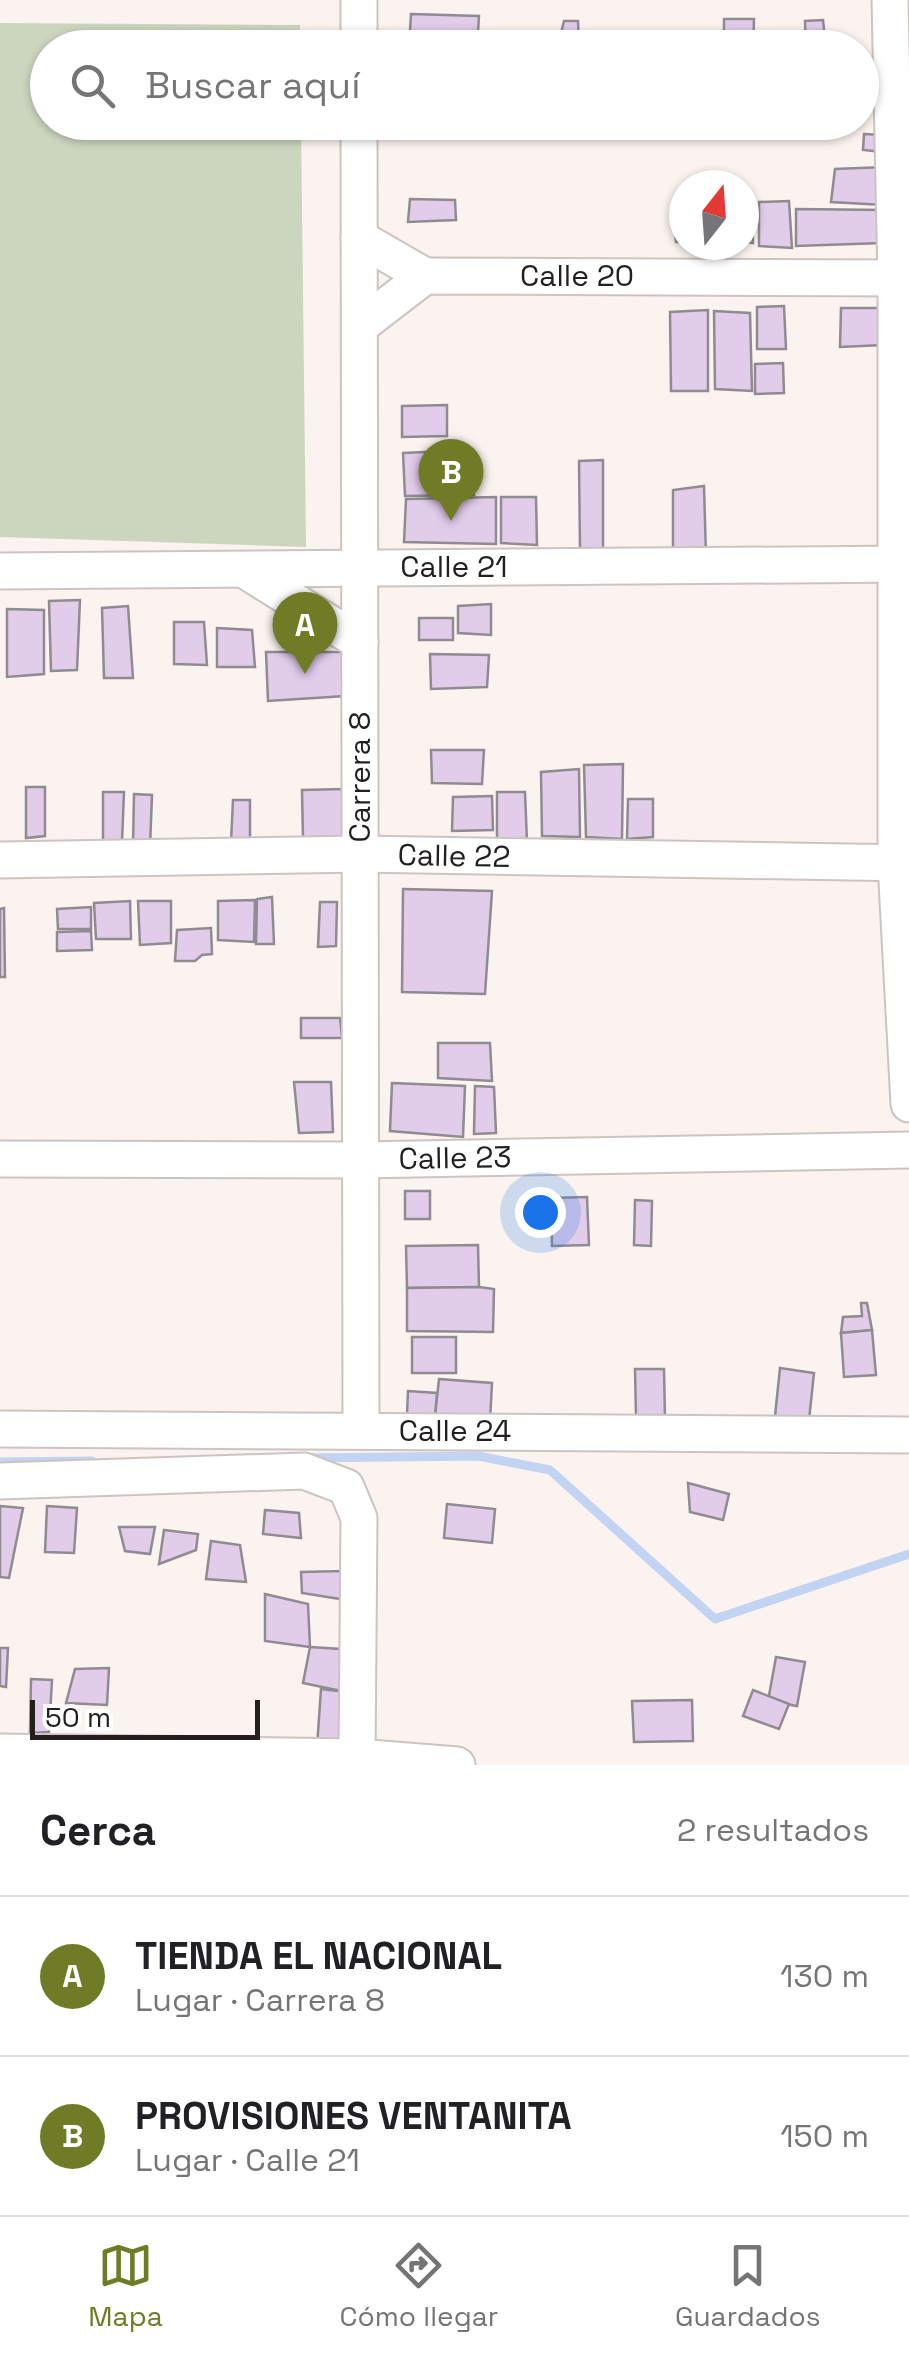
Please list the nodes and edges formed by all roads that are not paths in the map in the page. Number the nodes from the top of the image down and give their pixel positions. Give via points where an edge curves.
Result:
1 (359, 0) edge
2 (890, 0) edge
3 (359, 30) edge
4 (359, 140) edge
5 (359, 238) junction
6 (425, 276) junction
7 (902, 278) edge
8 (360, 326) junction
9 (902, 564) edge
10 (360, 567) junction
11 (0, 571) edge
12 (246, 571) junction
13 (360, 642) junction
14 (360, 854) junction
15 (0, 860) edge
16 (902, 863) edge
17 (909, 1104) edge
18 (909, 1150) edge
19 (0, 1159) edge
20 (360, 1160) junction
21 (0, 1429) edge
22 (361, 1430) junction
23 (909, 1435) edge
24 (0, 1481) edge
25 (0, 1752) edge
26 (356, 1758) junction
27 (457, 1765) edge

1 - 3 street
2 - 7 street
4 - 5 street, Carrera 8
5 - 6 street, Calle 20
5 - 8 street, Carrera 8
6 - 7 street, Calle 20
6 - 8 street
7 - 9 street
8 - 10 street, Carrera 8
9 - 10 street, Calle 21
9 - 16 street
10 - 12 street, Calle 21
10 - 13 street, Carrera 8
11 - 12 street, Calle 21
12 - 13 street
13 - 14 street, Carrera 8
14 - 15 street, Calle 22
14 - 16 street, Calle 22
14 - 20 street, Carrera 8
16 - 17 street
18 - 20 street, Calle 23
19 - 20 street, Calle 23
20 - 22 street, Carrera 8
21 - 22 street, Calle 24
22 - 23 street, Calle 24
24 - 26 street via 304,1471 346,1487 360,1518
25 - 26 street
26 - 27 street

